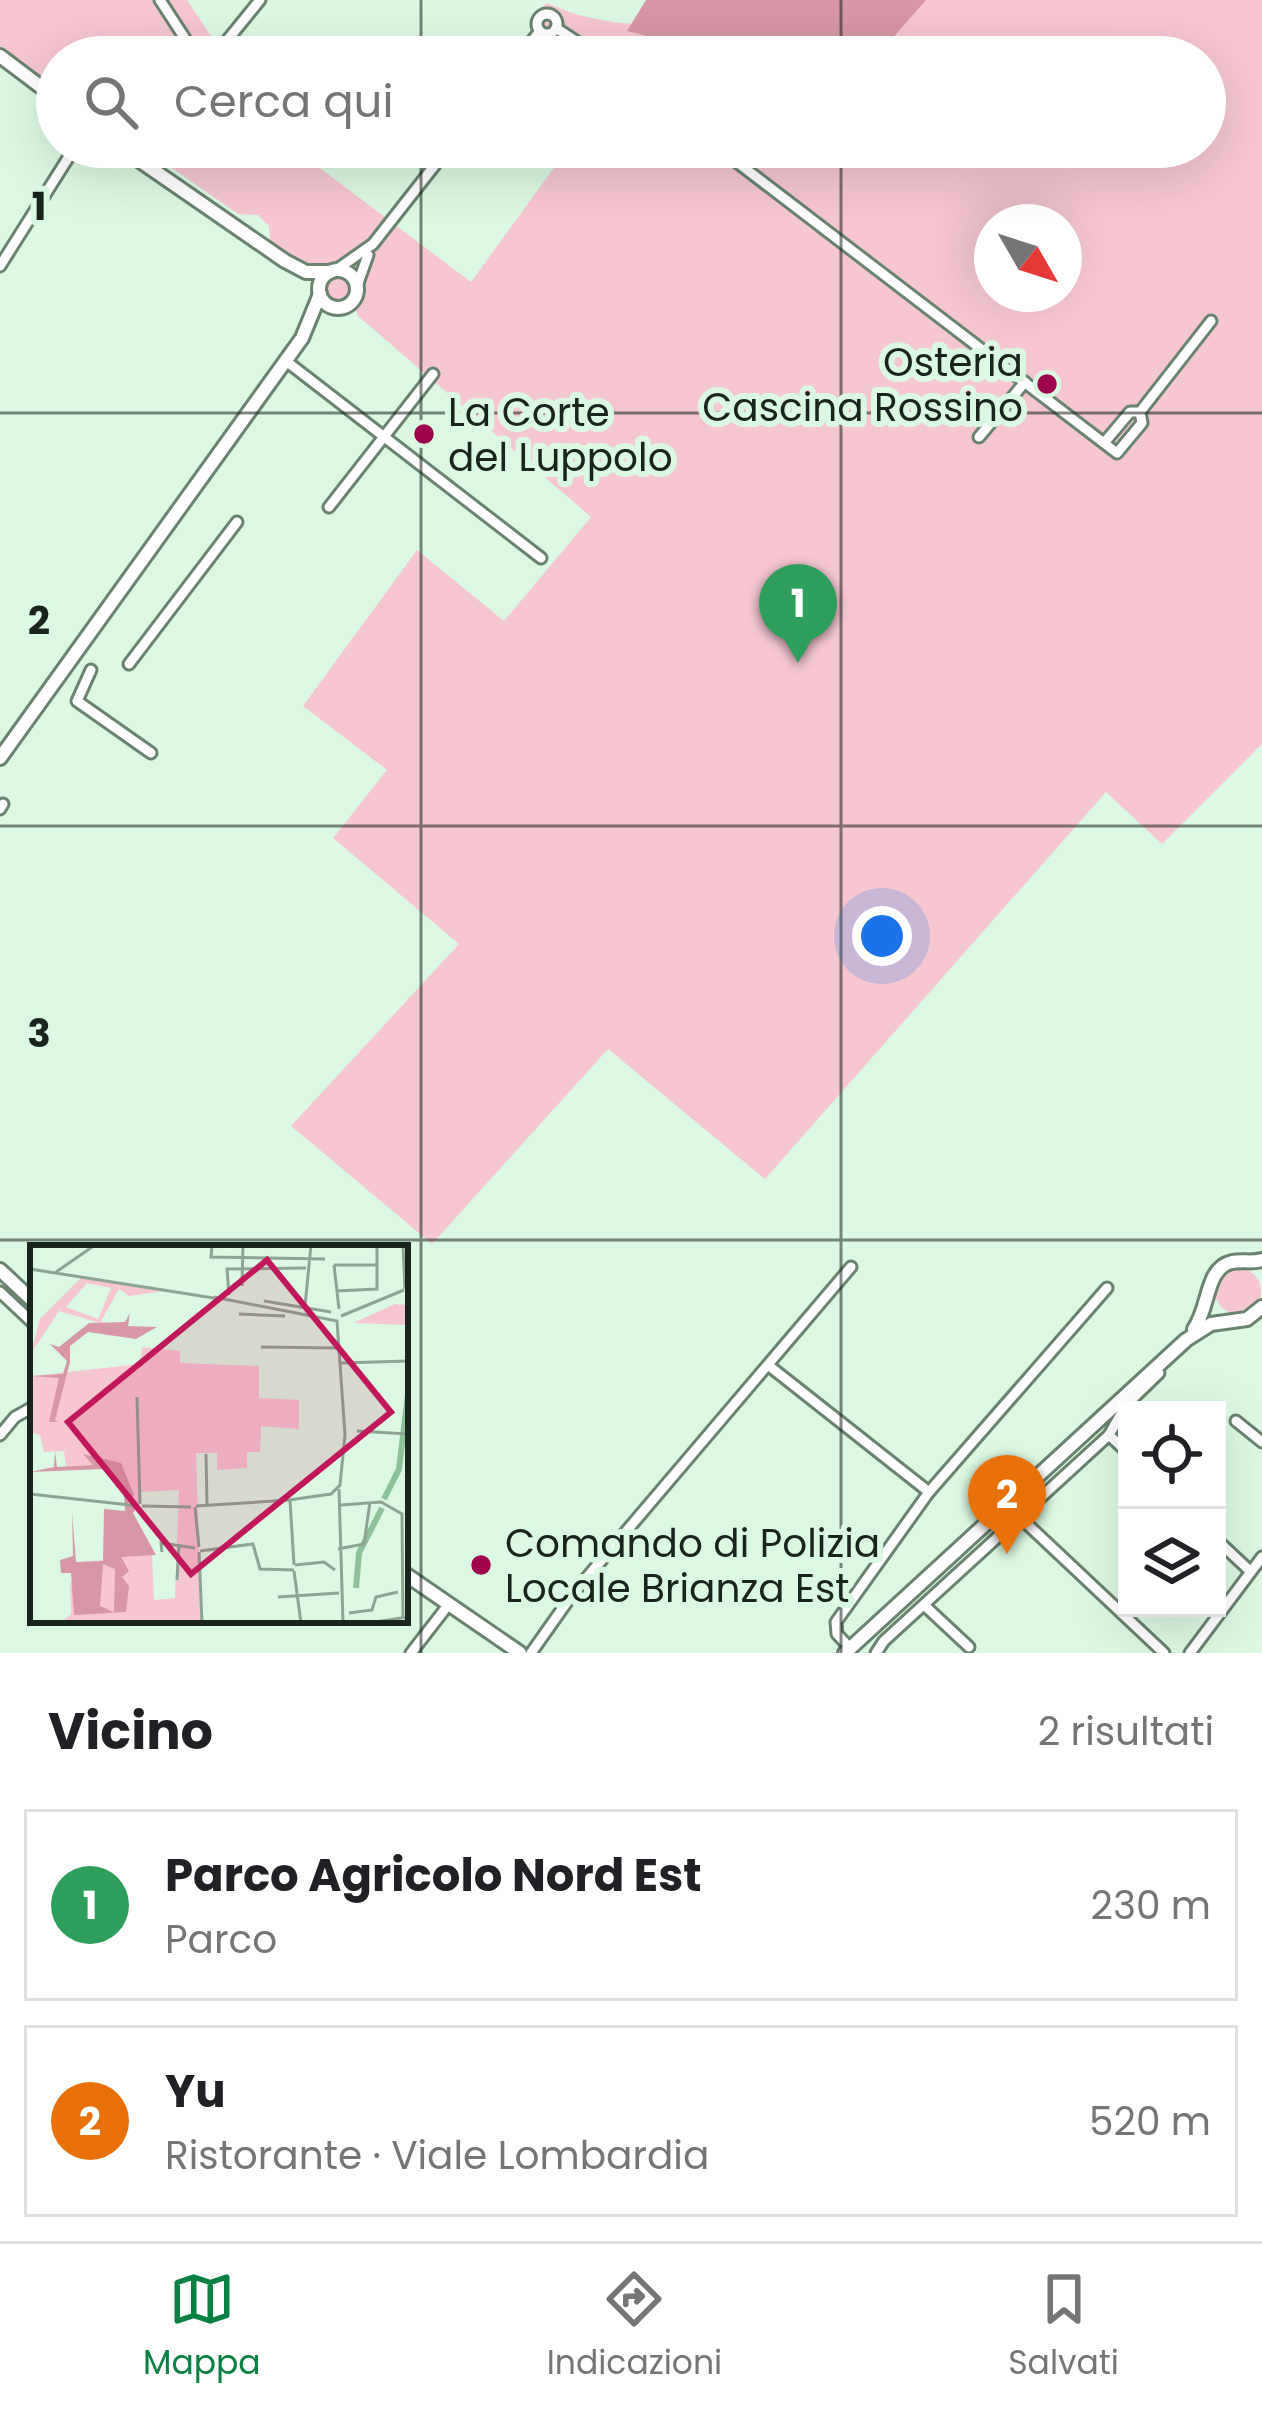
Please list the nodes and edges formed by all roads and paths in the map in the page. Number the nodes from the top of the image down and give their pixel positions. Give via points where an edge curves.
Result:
1 (160, 0) edge
2 (260, 0) edge
3 (560, 0) edge
4 (552, 14) junction
5 (556, 28) junction
6 (540, 31) junction
7 (186, 36) edge
8 (231, 36) edge
9 (536, 36) edge
10 (568, 36) edge
11 (0, 56) edge
12 (36, 83) edge
13 (64, 168) edge
14 (154, 168) edge
15 (433, 168) edge
16 (745, 168) edge
17 (373, 244) junction
18 (0, 266) edge
19 (299, 269) junction
20 (333, 271) junction
21 (357, 286) junction
22 (320, 294) junction
23 (340, 308) junction
24 (1211, 321) dead end
25 (302, 338) junction
26 (286, 361) junction
27 (433, 374) dead end
28 (1025, 382) junction
29 (1140, 412) junction
30 (385, 435) junction
31 (979, 437) dead end
32 (1104, 442) junction
33 (329, 506) dead end
34 (237, 522) dead end
35 (541, 559) dead end
36 (129, 664) dead end
37 (91, 670) dead end
38 (151, 753) dead end
39 (0, 758) edge
40 (1255, 1262) edge
41 (851, 1267) dead end
42 (0, 1270) edge
43 (1262, 1274) edge
44 (1107, 1288) dead end
45 (0, 1292) edge
46 (1209, 1296) junction
47 (30, 1298) edge
48 (1262, 1307) edge
49 (1229, 1319) junction
50 (1246, 1319) junction
51 (30, 1320) edge
52 (1262, 1323) edge
53 (1183, 1342) junction
54 (768, 1365) junction
55 (30, 1409) edge
56 (1236, 1421) dead end
57 (0, 1435) edge
58 (1109, 1435) junction
59 (1262, 1442) edge
60 (1118, 1444) edge
61 (929, 1492) junction
62 (1022, 1515) junction
63 (1226, 1548) edge
64 (1262, 1557) edge
65 (1250, 1571) junction
66 (408, 1576) edge
67 (448, 1604) junction
68 (923, 1605) junction
69 (969, 1647) dead end
70 (847, 1651) edge
71 (411, 1653) edge
72 (520, 1653) edge
73 (531, 1653) edge
74 (876, 1653) edge
75 (1164, 1653) edge
76 (1190, 1653) edge

1 - 7 street
2 - 8 street
3 - 4 street
4 - 5 street
4 - 6 street via 539,18
5 - 6 street
5 - 10 street
6 - 9 street
11 - 12 main road
13 - 18 street
14 - 19 main road
15 - 17 street
16 - 28 street
17 - 20 street
17 - 21 street
19 - 20 main road
19 - 22 main road
20 - 21 main road via 350,274
20 - 22 main road via 321,280
21 - 23 main road via 354,300
22 - 23 main road
22 - 25 main road
23 - 25 main road
24 - 29 street
25 - 26 main road
26 - 30 street
26 - 39 main road
27 - 30 street
28 - 31 street
28 - 32 street
29 - 32 street via 1130,412
29 - 32 street via 1142,422 1118,453
30 - 33 street
30 - 35 street
34 - 36 street
37 - 38 street via 77,701
40 - 43 main road
40 - 46 main road via 1219,1268
41 - 54 street
42 - 47 main road
44 - 61 street
45 - 51 street
46 - 49 main road
46 - 53 main road
48 - 50 main road
49 - 50 main road
49 - 53 main road
50 - 52 street
53 - 58 street
53 - 70 main road
54 - 61 street
54 - 73 street
55 - 57 street
56 - 59 street
58 - 60 street
58 - 62 street
61 - 70 street via 836,1622
62 - 68 street
62 - 75 street
63 - 65 street
64 - 65 street
65 - 76 street
66 - 67 main road
67 - 71 street
67 - 72 main road
68 - 69 street
68 - 74 street

